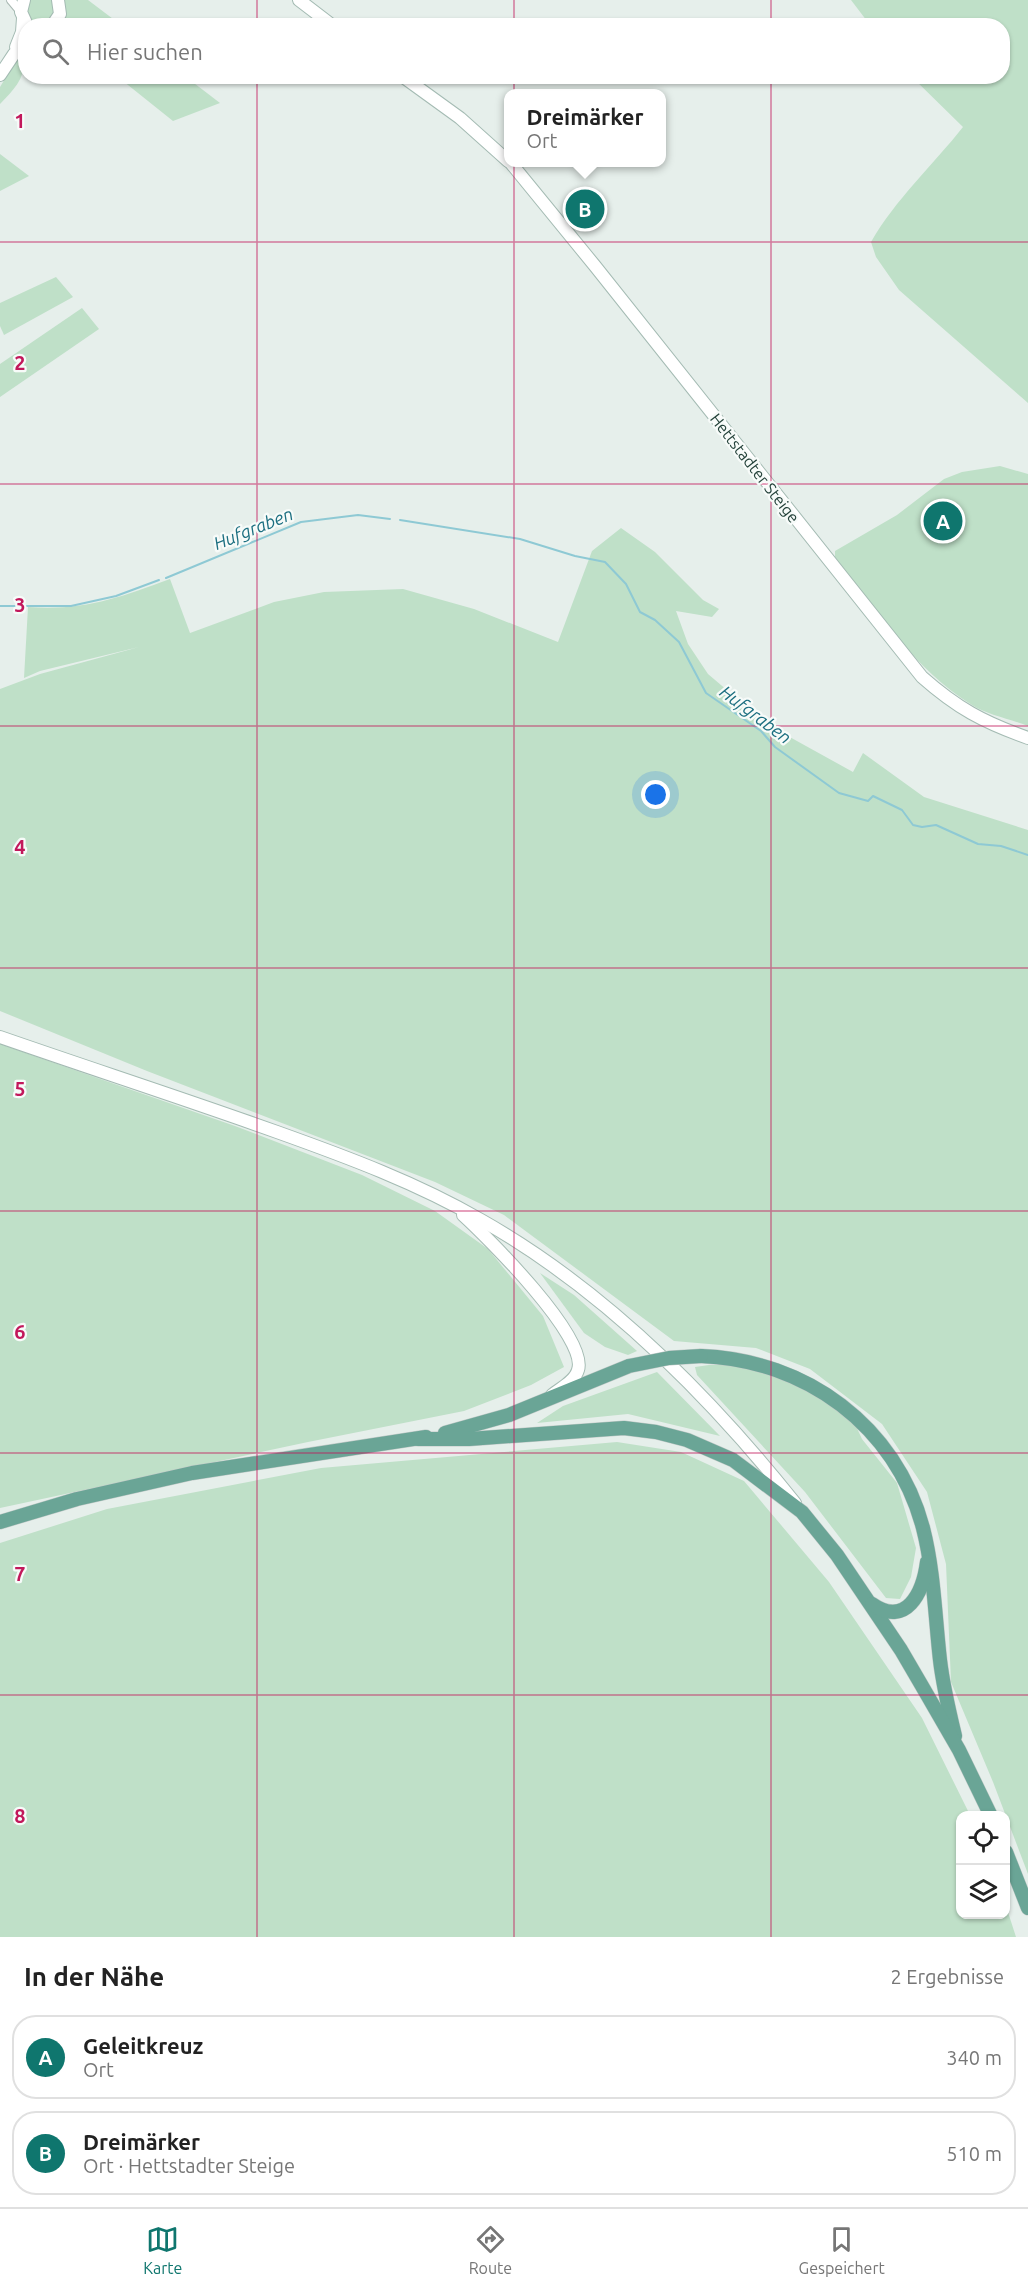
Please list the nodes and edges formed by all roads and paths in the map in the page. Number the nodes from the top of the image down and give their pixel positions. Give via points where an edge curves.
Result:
1 (11, 0) edge
2 (58, 0) edge
3 (299, 0) edge
4 (25, 14) edge
5 (57, 18) edge
6 (323, 18) edge
7 (18, 43) edge
8 (18, 50) edge
9 (14, 54) junction
10 (0, 75) edge
11 (413, 84) edge
12 (504, 158) edge
13 (513, 167) edge
14 (1028, 738) edge
15 (0, 1037) edge
16 (448, 1202) junction
17 (548, 1398) junction
18 (418, 1439) junction
19 (802, 1512) junction
20 (0, 1522) edge
21 (928, 1548) junction
22 (868, 1601) junction
23 (959, 1750) junction
24 (989, 1811) edge
25 (1010, 1864) edge
26 (1028, 1908) edge

1 - 4 street
2 - 5 main road
3 - 6 main road
7 - 9 main road
8 - 9 main road
9 - 10 main road
11 - 12 main road, Hettstadter Steige via 460,118
13 - 14 main road, Hettstadter Steige via 922,677 948,700 981,720
15 - 16 main road via 300,1140
16 - 17 main road via 506,1257 540,1297 578,1353 576,1375
16 - 19 main road via 522,1244 573,1280 619,1320 669,1364 731,1428
17 - 18 main road via 486,1423
17 - 21 main road, bridge via 629,1366 669,1358 734,1359 783,1371 845,1407 874,1436 902,1474 917,1507
18 - 19 main road via 624,1428 656,1432 687,1440 733,1461
18 - 20 main road via 192,1473 77,1499
19 - 22 main road
21 - 22 main road via 924,1577 903,1611 886,1612
21 - 23 main road via 942,1680
22 - 23 main road
23 - 24 main road
25 - 26 main road

